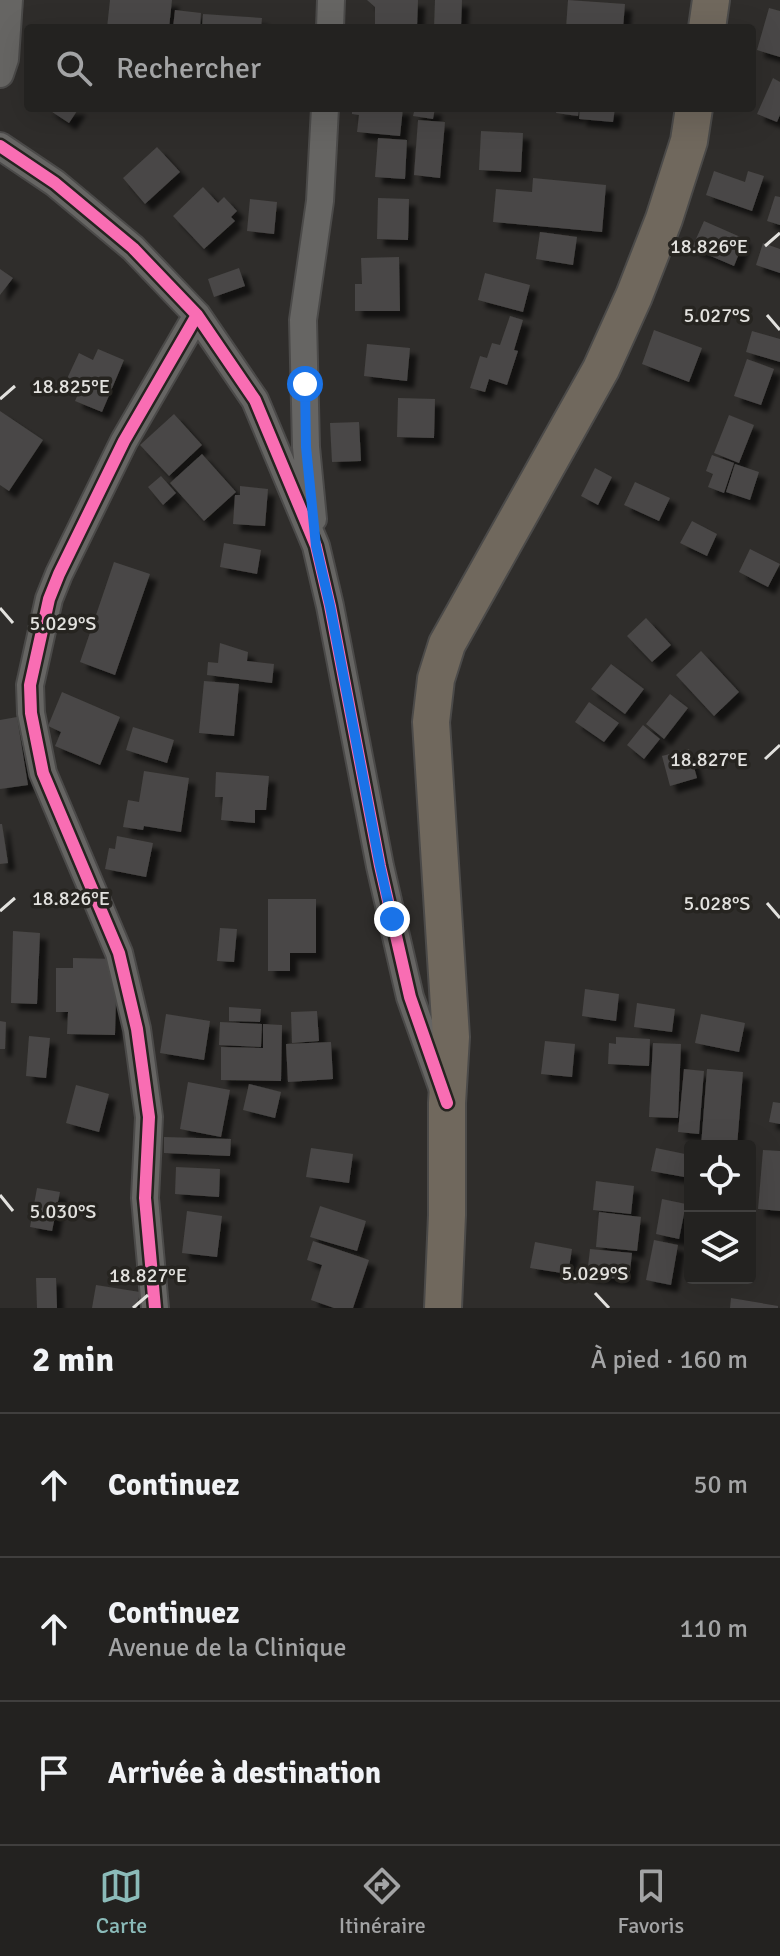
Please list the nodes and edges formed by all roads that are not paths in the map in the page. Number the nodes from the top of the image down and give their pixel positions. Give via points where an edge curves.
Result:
1 (9, 0) edge
2 (331, 0) edge
3 (711, 0) edge
4 (330, 24) edge
5 (708, 24) edge
6 (0, 74) edge
7 (325, 112) edge
8 (693, 112) edge
9 (0, 146) edge
10 (197, 315) junction
11 (316, 546) junction
12 (447, 1103) junction
13 (155, 1308) edge
14 (443, 1308) edge

1 - 6 street
2 - 4 street
3 - 5 highway
7 - 11 street via 320,201 303,320 306,447
8 - 12 highway via 664,219 601,369 447,644 436,679 431,722 451,1037
9 - 10 street via 55,183 133,248
10 - 11 street via 255,400
10 - 13 street via 124,441 59,574 30,685 43,773 119,953 137,1029 149,1117 145,1198
11 - 12 street via 410,997
12 - 14 highway

